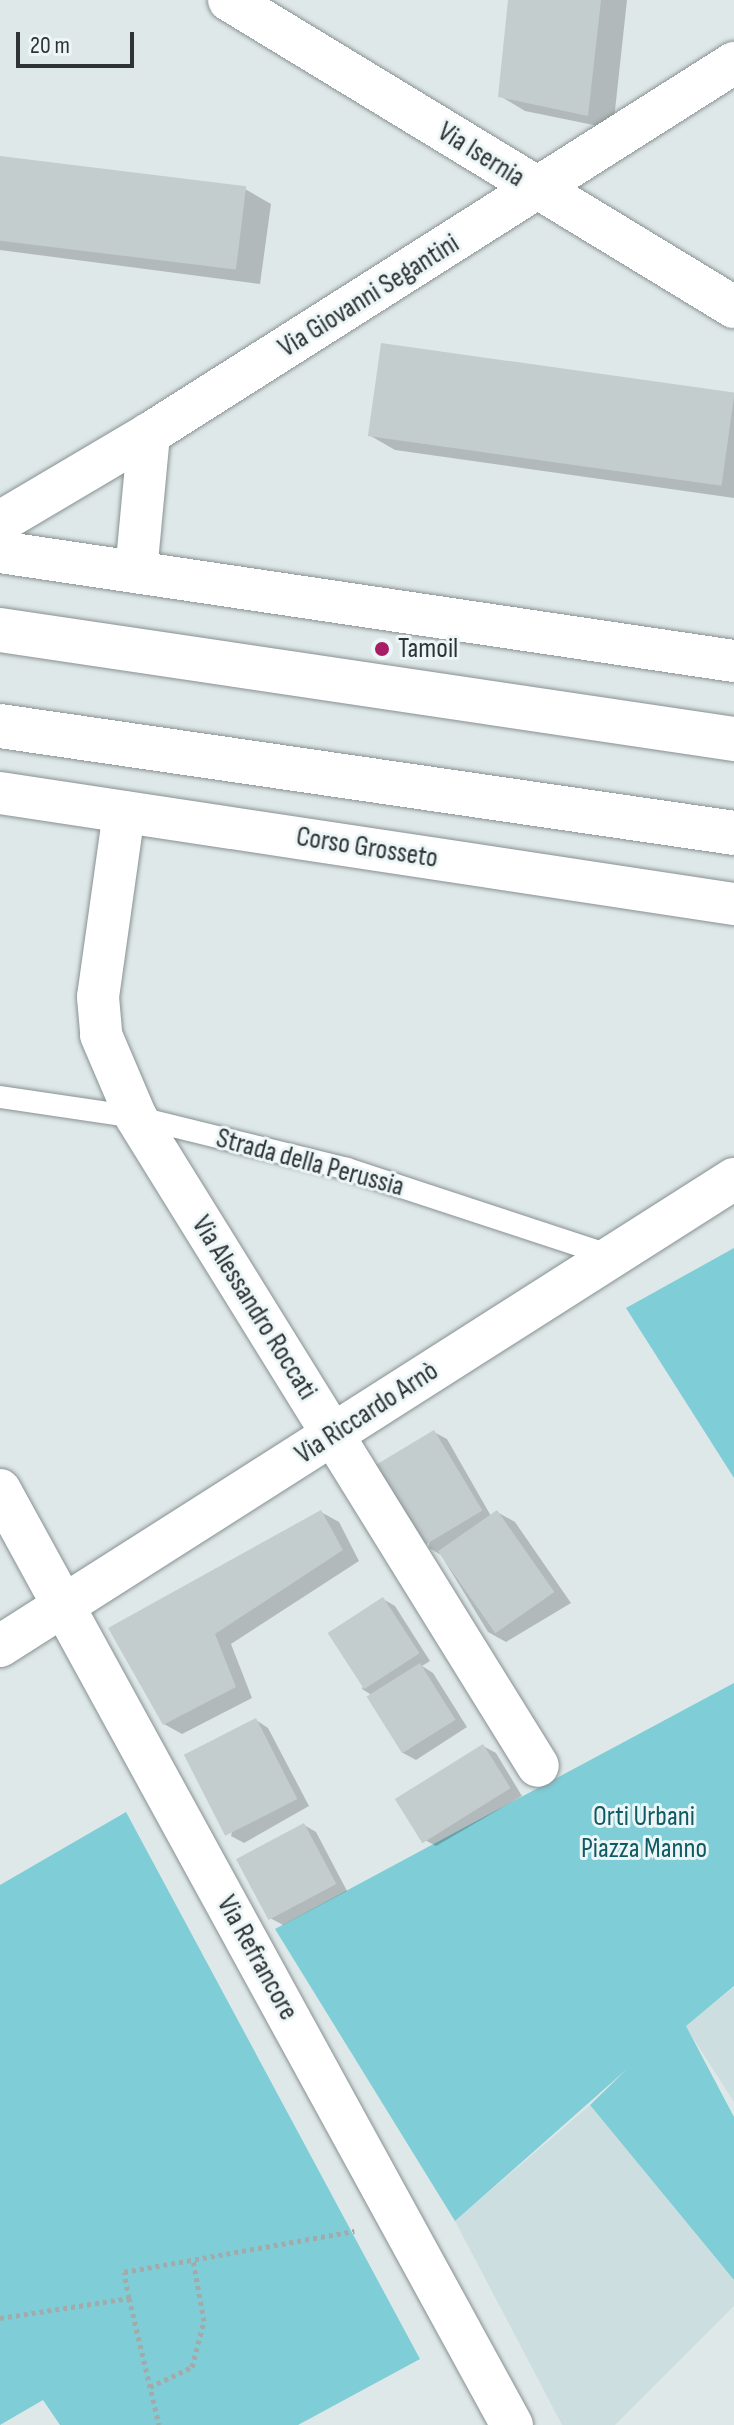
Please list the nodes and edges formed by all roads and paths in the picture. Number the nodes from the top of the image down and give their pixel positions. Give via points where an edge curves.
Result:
1 (229, 0) edge
2 (734, 63) edge
3 (537, 189) junction
4 (734, 307) edge
5 (149, 434) junction
6 (0, 522) edge
7 (0, 552) edge
8 (136, 572) junction
9 (0, 630) edge
10 (734, 661) edge
11 (0, 726) edge
12 (734, 739) edge
13 (0, 793) edge
14 (124, 812) junction
15 (734, 833) edge
16 (734, 904) edge
17 (0, 1097) edge
18 (136, 1117) junction
19 (734, 1179) edge
20 (612, 1256) junction
21 (332, 1435) junction
22 (0, 1490) edge
23 (64, 1606) junction
24 (0, 1646) edge
25 (538, 1766) dead end
26 (354, 2231) dead end
27 (193, 2260) junction
28 (129, 2298) junction
29 (0, 2318) edge
30 (150, 2387) junction
31 (159, 2425) edge
32 (512, 2425) edge

1 - 3 street, Via Isernia
2 - 3 street, Via Giovanni Segantini
3 - 4 street, Via Isernia
3 - 5 street, Via Giovanni Segantini
5 - 6 street, Via Giovanni Segantini
5 - 8 street
7 - 8 street
8 - 10 street
9 - 12 main road
11 - 15 main road
13 - 14 street, Corso Grosseto
14 - 16 street, Corso Grosseto
14 - 18 street, Via Alessandro Roccati via 98,997 101,1035
17 - 18 lane, Strada della Perussia
18 - 20 lane, Strada della Perussia via 347,1169
18 - 21 street, Via Alessandro Roccati
19 - 20 street, Via Riccardo Arnò
20 - 21 street, Via Riccardo Arnò
21 - 23 street, Via Riccardo Arnò
21 - 25 street, Via Alessandro Roccati
22 - 23 street, Via Refrancore
23 - 24 street, Via Riccardo Arnò
23 - 32 street, Via Refrancore
26 - 27 path
27 - 28 path via 124,2272
27 - 30 path via 204,2321 192,2367
28 - 29 path
28 - 30 path
30 - 31 path

